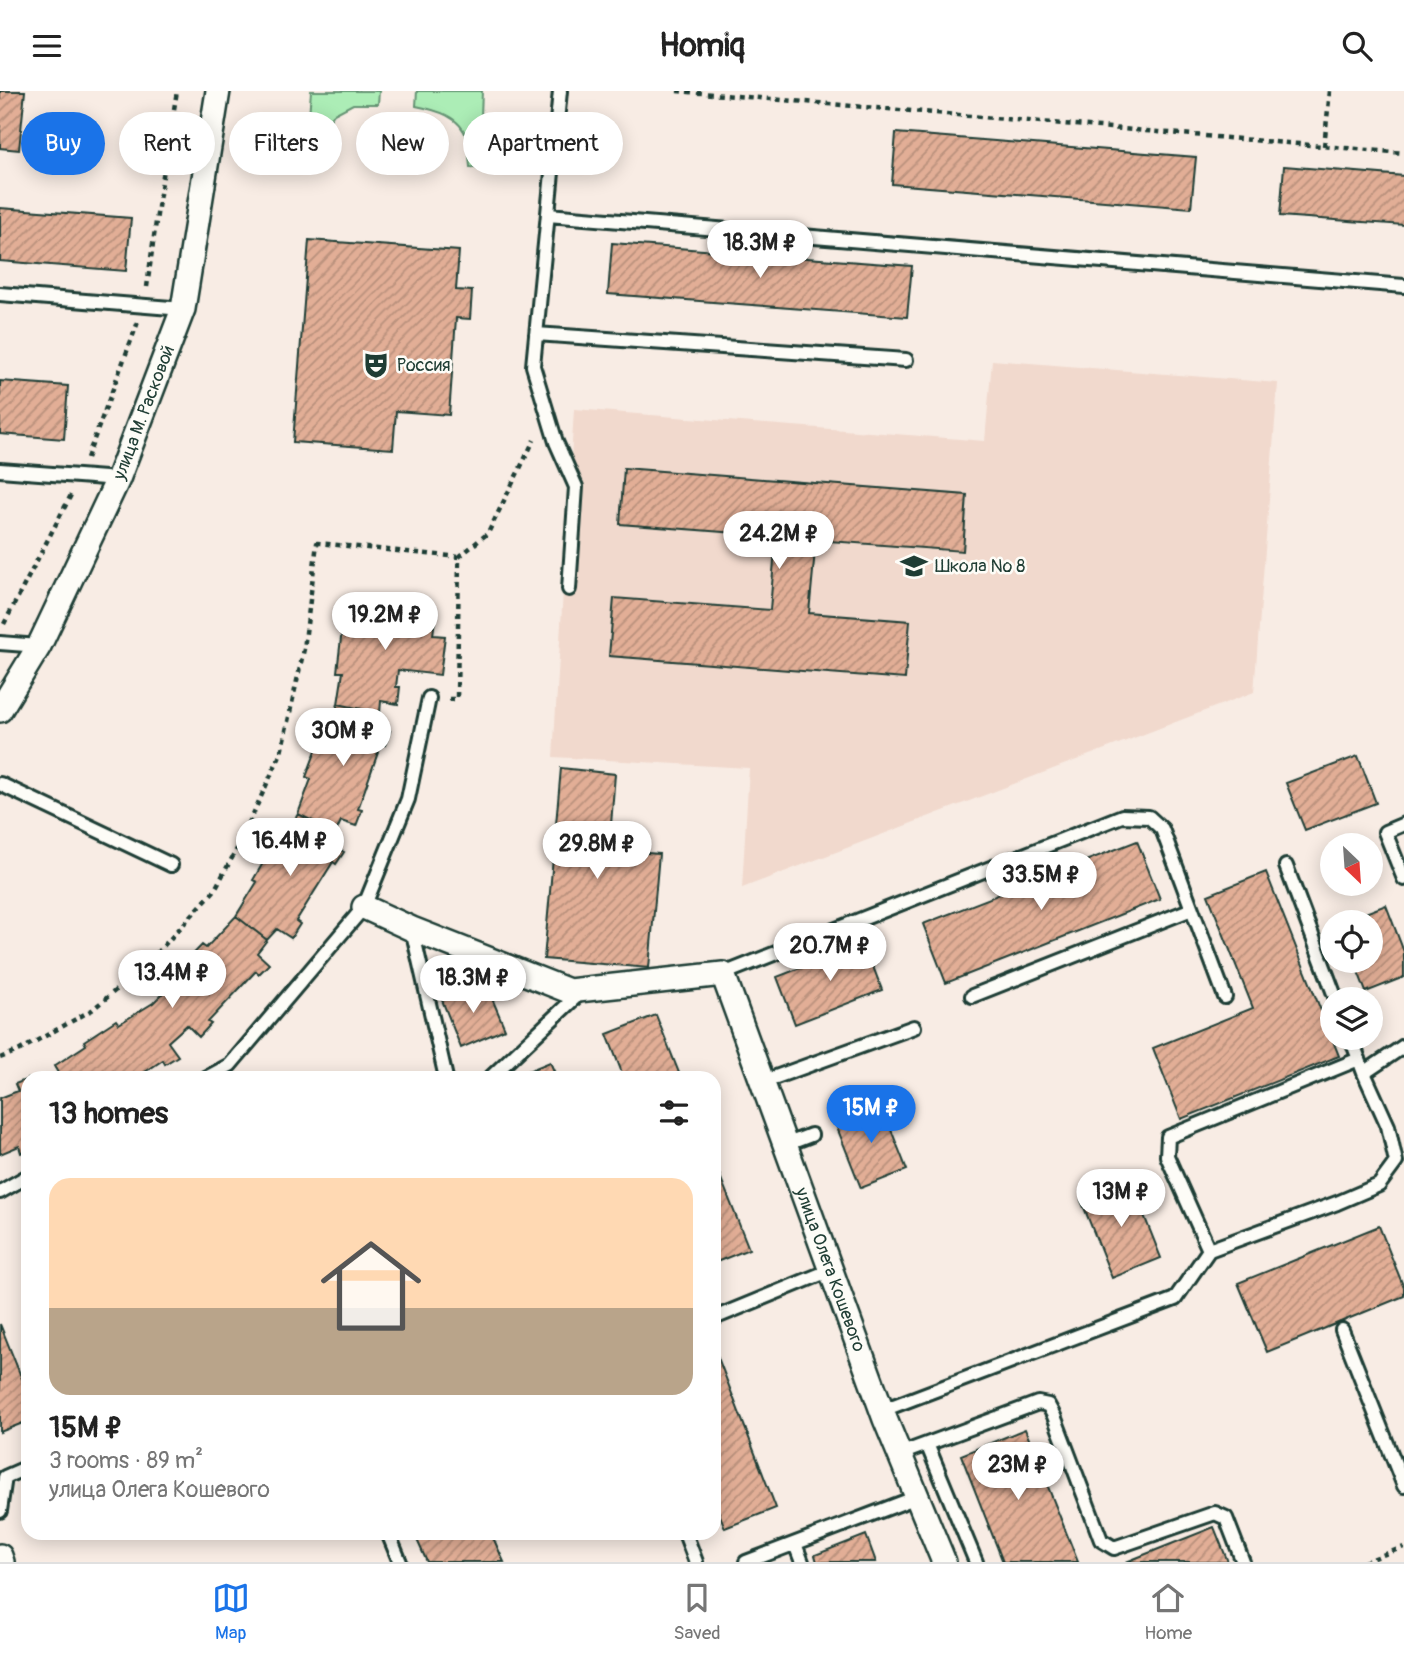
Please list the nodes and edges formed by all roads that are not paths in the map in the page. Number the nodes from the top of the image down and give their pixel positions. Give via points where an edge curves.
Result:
1 (218, 91) edge
2 (560, 91) edge
3 (548, 215) junction
4 (1404, 286) edge
5 (0, 294) edge
6 (183, 309) junction
7 (536, 334) junction
8 (906, 360) dead end
9 (0, 470) edge
10 (118, 479) junction
11 (569, 589) dead end
12 (0, 643) edge
13 (39, 646) junction
14 (429, 698) road end
15 (0, 710) edge
16 (0, 784) edge
17 (1404, 824) edge
18 (171, 865) dead end
19 (1286, 866) dead end
20 (1404, 879) edge
21 (364, 907) junction
22 (1192, 909) junction
23 (412, 929) junction
24 (723, 974) junction
25 (1331, 987) edge
26 (584, 989) junction
27 (972, 996) dead end
28 (1225, 997) dead end
29 (914, 1027) dead end
30 (1404, 1046) edge
31 (1356, 1050) edge
32 (1359, 1059) junction
33 (219, 1071) edge
34 (444, 1071) edge
35 (497, 1071) edge
36 (1364, 1073) junction
37 (762, 1082) junction
38 (811, 1135) dead end
39 (785, 1145) junction
40 (21, 1180) edge
41 (0, 1192) edge
42 (1209, 1250) junction
43 (831, 1270) junction
44 (721, 1315) edge
45 (1342, 1330) dead end
46 (883, 1410) junction
47 (927, 1444) junction
48 (900, 1454) junction
49 (21, 1470) edge
50 (1404, 1486) edge
51 (917, 1497) junction
52 (0, 1511) edge
53 (391, 1540) edge
54 (688, 1540) edge
55 (795, 1543) junction
56 (0, 1556) edge
57 (2, 1562) edge
58 (400, 1562) edge
59 (696, 1562) edge
60 (746, 1562) edge
61 (802, 1562) edge
62 (944, 1562) edge
63 (976, 1562) edge
64 (1243, 1562) edge

1 - 6 street, улица М. Расковой
2 - 3 lane
3 - 4 lane
3 - 7 lane
5 - 6 lane
6 - 10 street, улица М. Расковой
7 - 8 lane
7 - 11 lane via 533,366 556,442 576,487
9 - 10 lane
10 - 13 street, улица М. Расковой
12 - 13 lane
13 - 15 street, улица М. Расковой
14 - 21 lane via 408,799
16 - 18 lane
17 - 20 lane via 1385,832
19 - 25 lane
21 - 23 street
21 - 33 lane via 230,1065
22 - 24 lane via 1162,829 1149,817 1122,816
22 - 27 lane
22 - 28 lane
23 - 26 street via 569,991
23 - 34 lane
24 - 26 street
24 - 37 street, улица Олега Кошевого
26 - 35 lane
29 - 37 lane
30 - 36 lane
31 - 32 lane
32 - 36 lane
32 - 42 lane via 1168,1137 1167,1156
36 - 42 lane via 1388,1126 1396,1163 1379,1185
37 - 39 street, улица Олега Кошевого
38 - 39 lane
39 - 43 street, улица Олега Кошевого
40 - 41 lane
42 - 46 lane via 1175,1299
43 - 44 lane
43 - 46 street, улица Олега Кошевого
45 - 50 lane
46 - 48 street, улица Олега Кошевого
47 - 48 lane
47 - 63 lane
47 - 64 lane via 1038,1403 1048,1405 1101,1540 1114,1548 1215,1513 1226,1518
48 - 51 street, улица Олега Кошевого
49 - 52 lane via 5,1477
51 - 55 lane
51 - 62 street, улица Олега Кошевого
53 - 58 lane
54 - 59 lane
55 - 60 lane
55 - 61 lane
56 - 57 street

